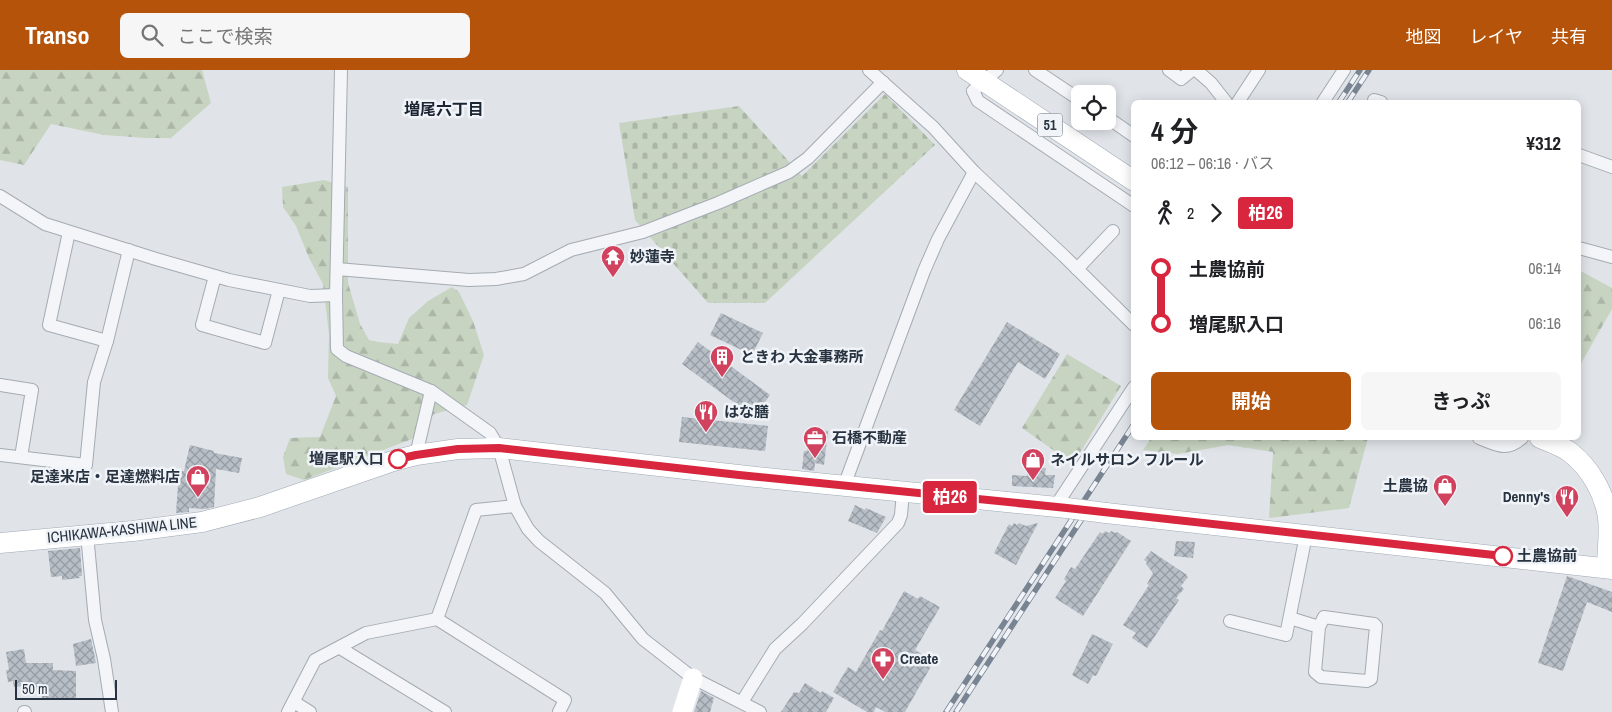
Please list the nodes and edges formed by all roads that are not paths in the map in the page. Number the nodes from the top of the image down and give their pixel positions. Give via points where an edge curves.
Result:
1 (341, 70) edge
2 (869, 70) edge
3 (966, 70) edge
4 (1035, 70) edge
5 (1169, 70) edge
6 (1194, 70) edge
7 (1259, 70) edge
8 (1344, 70) edge
9 (990, 76) edge
10 (883, 82) junction
11 (1071, 94) edge
12 (1225, 100) edge
13 (1239, 100) edge
14 (1324, 100) edge
15 (1116, 124) edge
16 (1131, 134) edge
17 (1581, 156) edge
18 (1612, 167) edge
19 (974, 172) junction
20 (1131, 179) edge
21 (0, 196) edge
22 (1131, 204) edge
23 (1113, 231) dead end
24 (70, 232) junction
25 (1581, 249) edge
26 (128, 250) junction
27 (1612, 257) edge
28 (1077, 268) junction
29 (337, 269) junction
30 (215, 276) junction
31 (278, 290) junction
32 (336, 295) junction
33 (1131, 322) edge
34 (107, 341) junction
35 (0, 385) edge
36 (431, 391) junction
37 (1131, 392) edge
38 (1484, 440) edge
39 (1519, 440) edge
40 (1544, 440) edge
41 (499, 448) junction
42 (0, 455) edge
43 (416, 455) junction
44 (21, 458) junction
45 (844, 486) junction
46 (903, 492) junction
47 (515, 506) junction
48 (1061, 508) junction
49 (87, 534) junction
50 (1306, 535) junction
51 (0, 542) edge
52 (1609, 569) edge
53 (1290, 618) junction
54 (437, 619) junction
55 (1230, 621) dead end
56 (1319, 627) junction
57 (340, 648) junction
58 (693, 678) junction
59 (742, 702) junction
60 (291, 707) edge
61 (112, 712) edge
62 (310, 712) edge
63 (445, 712) edge
64 (559, 712) edge
65 (682, 712) edge
66 (760, 712) edge

1 - 29 street
2 - 10 street
3 - 9 main road, 51
4 - 11 street
5 - 6 street via 1181,79
6 - 12 street via 1212,83
7 - 13 street
8 - 14 street
9 - 20 main road, 51
9 - 22 street via 973,91 978,101
10 - 19 street via 933,127
10 - 29 street via 808,158 789,172 643,232 571,250 524,274 468,280
15 - 16 street
17 - 18 street
19 - 28 street
19 - 45 street via 924,270
21 - 24 street via 45,224
23 - 28 street
24 - 26 street
24 - 34 street via 49,325
25 - 27 street
26 - 30 street
26 - 34 street
28 - 33 street
29 - 32 street
30 - 31 street
30 - 31 street via 202,325 265,343
31 - 32 street via 310,296
32 - 36 street via 337,348 346,356
34 - 44 street via 94,382 86,465
35 - 44 street via 32,390
36 - 41 street via 490,432
36 - 43 street
37 - 48 street
38 - 39 street via 1502,447
40 - 52 main road, ICHIKAWA-KASHIWA LINE via 1570,452 1597,485 1608,519
41 - 43 main road, ICHIKAWA-KASHIWA LINE
41 - 45 main road, ICHIKAWA-KASHIWA LINE
41 - 47 street
42 - 44 street
43 - 49 main road, ICHIKAWA-KASHIWA LINE via 236,514 170,527
45 - 46 main road, ICHIKAWA-KASHIWA LINE
46 - 48 main road, ICHIKAWA-KASHIWA LINE
46 - 59 street via 898,523 775,649
47 - 54 street via 476,510
47 - 58 street via 528,529 540,541 605,593 643,639
48 - 50 main road, ICHIKAWA-KASHIWA LINE, bridge
49 - 51 main road, ICHIKAWA-KASHIWA LINE
49 - 61 street via 95,620
50 - 52 main road, ICHIKAWA-KASHIWA LINE
50 - 53 street
53 - 55 street via 1286,635
53 - 56 street
54 - 57 street via 366,633
54 - 64 street via 565,700
56 - 56 street via 1324,617 1374,624 1371,679 1321,677 1315,672
57 - 60 street via 315,660
57 - 63 street
58 - 59 street
58 - 65 street
59 - 66 street
60 - 62 street

